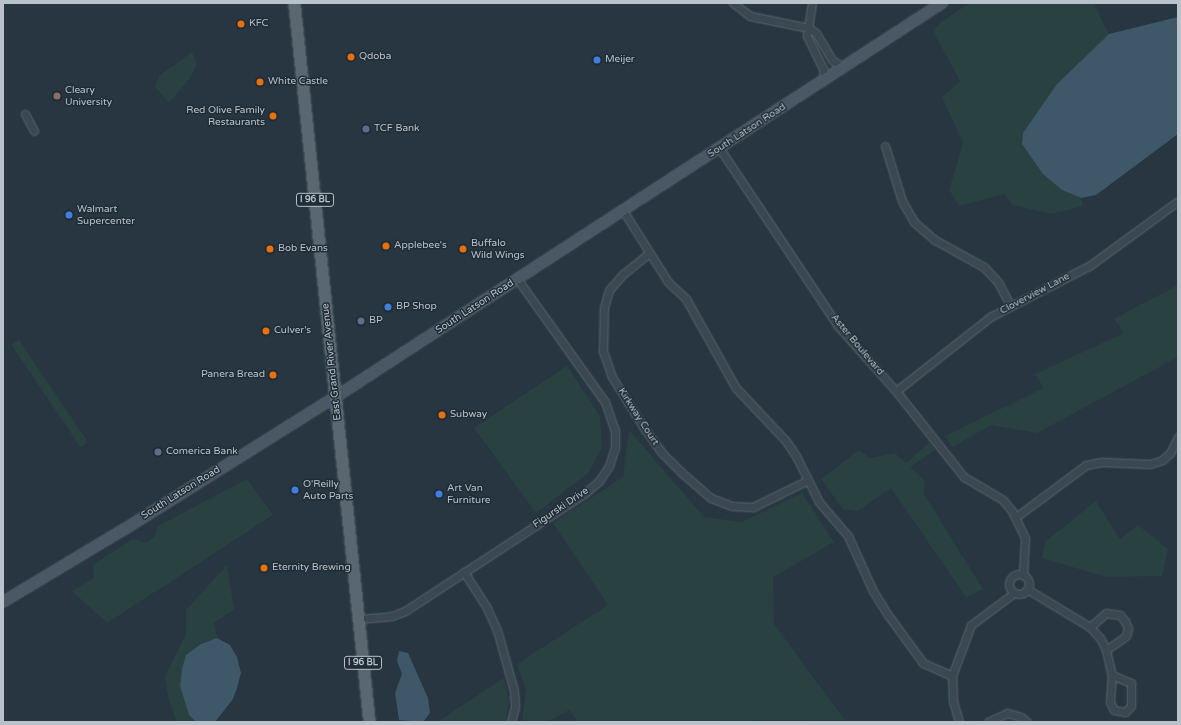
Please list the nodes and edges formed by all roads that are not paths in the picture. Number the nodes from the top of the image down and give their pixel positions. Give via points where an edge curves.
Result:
1 (294, 3) edge
2 (733, 3) edge
3 (812, 3) edge
4 (942, 3) edge
5 (809, 28) junction
6 (844, 68) junction
7 (824, 80) junction
8 (25, 114) dead end
9 (34, 131) dead end
10 (885, 146) dead end
11 (720, 149) junction
12 (1178, 201) edge
13 (624, 212) junction
14 (648, 254) junction
15 (518, 280) junction
16 (1011, 306) junction
17 (896, 391) junction
18 (335, 396) junction
19 (1178, 437) edge
20 (808, 480) junction
21 (1016, 517) junction
22 (464, 572) junction
23 (1023, 575) junction
24 (1028, 589) junction
25 (1014, 593) junction
26 (3, 602) edge
27 (359, 620) junction
28 (1090, 627) junction
29 (1106, 650) junction
30 (1112, 675) junction
31 (952, 676) junction
32 (369, 722) edge
33 (511, 722) edge
34 (959, 722) edge
35 (988, 722) edge
36 (1027, 722) edge

1 - 18 main road, East Grand River Avenue / I 96 BL
2 - 5 street via 750,16
3 - 5 street
4 - 6 main road, South Latson Road
5 - 6 street via 816,33 832,60
5 - 7 street via 807,36 823,69
6 - 7 main road, South Latson Road
7 - 11 main road, South Latson Road
8 - 9 street
10 - 16 street via 902,201 914,222 935,240 984,267 998,282
11 - 13 main road, South Latson Road
11 - 17 street, Aster Boulevard via 838,326
12 - 16 street, Cloverview Lane via 1089,266
13 - 14 street
13 - 15 main road, South Latson Road
14 - 20 street via 668,282 686,299 736,388 786,441
14 - 20 street, Kirkway Court via 623,274 609,290 604,308 604,351 612,377 644,428 662,453 682,473 711,498 732,506 752,507
15 - 18 main road, South Latson Road
15 - 22 street, Figurski Drive via 605,402 615,431 615,448 602,476 584,494
16 - 17 street, Cloverview Lane via 984,322
17 - 21 street, Aster Boulevard via 964,477 1003,500
18 - 26 main road, South Latson Road via 123,530
18 - 27 main road, East Grand River Avenue / I 96 BL
19 - 21 street via 1170,453 1162,460 1150,464 1102,462 1083,467
20 - 31 street via 819,502 848,536 873,591 909,644 924,663
21 - 23 street via 1025,538
22 - 27 street, Figurski Drive via 404,611 392,616
22 - 33 street via 487,608 497,630 514,691
23 - 24 street via 1028,581
23 - 25 street via 1015,575 1010,580 1009,587
24 - 25 street via 1021,594
24 - 28 street
25 - 31 street via 971,625
27 - 32 main road, East Grand River Avenue / I 96 BL
28 - 29 street
28 - 29 street via 1106,614 1120,615 1125,621 1128,628 1126,636
29 - 30 street
30 - 30 street via 1110,702 1114,710 1125,712 1131,706 1131,683
31 - 34 street via 953,702
35 - 36 street via 1008,713

